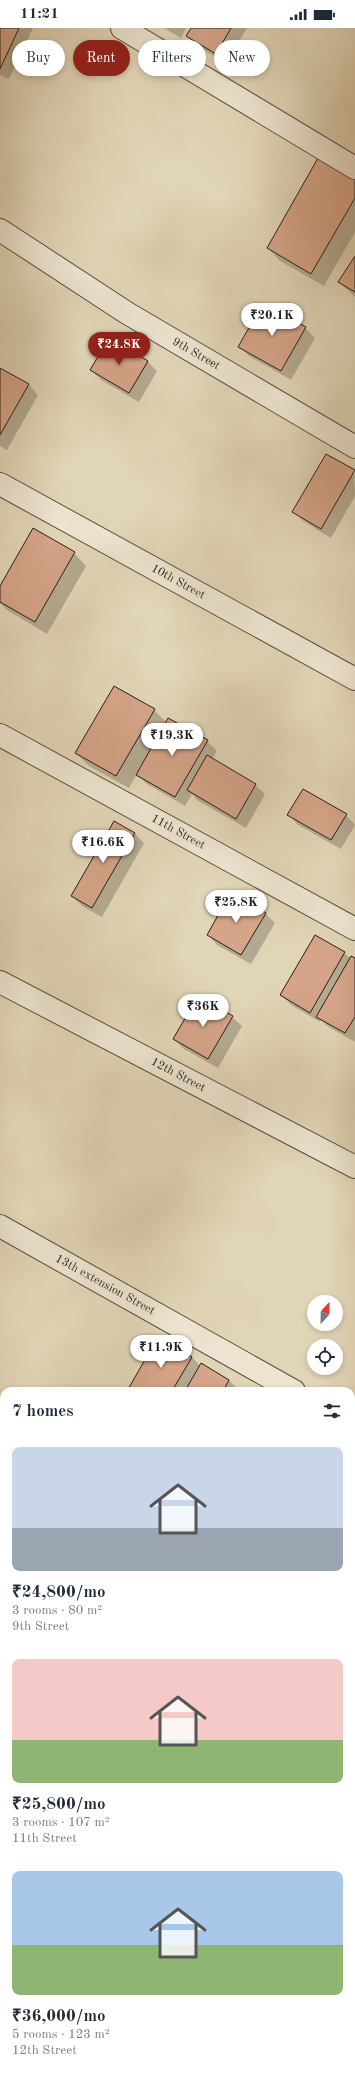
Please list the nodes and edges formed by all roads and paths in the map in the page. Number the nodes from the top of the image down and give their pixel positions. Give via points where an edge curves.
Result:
1 (122, 28) edge
2 (355, 168) edge
3 (0, 230) edge
4 (355, 447) edge
5 (0, 484) edge
6 (355, 679) edge
7 (0, 735) edge
8 (355, 929) edge
9 (0, 982) edge
10 (355, 1167) edge
11 (0, 1226) edge
12 (287, 1387) edge

1 - 2 street
3 - 4 street, 9th Street via 127,313
5 - 6 street, 10th Street
7 - 8 street, 11th Street
9 - 10 street, 12th Street
11 - 12 street, 13th extension Street

